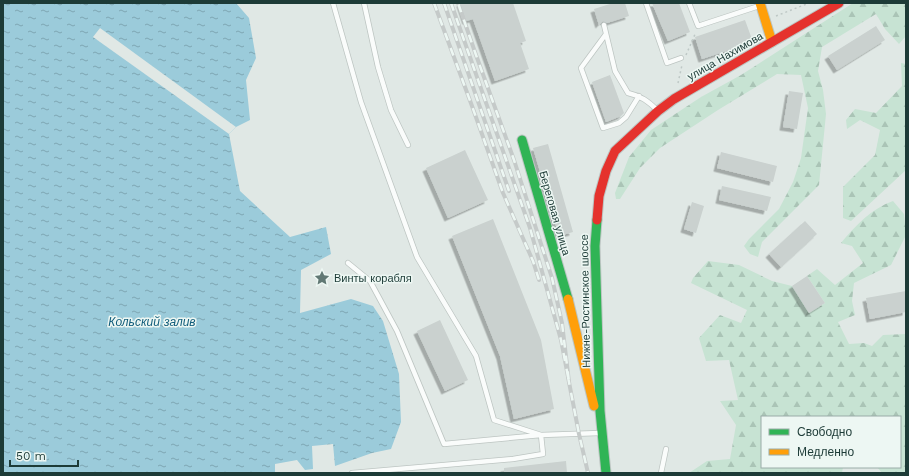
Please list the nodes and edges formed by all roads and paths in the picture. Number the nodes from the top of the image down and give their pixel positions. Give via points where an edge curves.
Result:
1 (333, 3) edge
2 (364, 3) edge
3 (646, 3) edge
4 (689, 3) edge
5 (809, 3) edge
6 (839, 3) edge
7 (760, 4) edge
8 (765, 20) junction
9 (604, 25) dead end
10 (698, 26) junction
11 (606, 34) junction
12 (772, 42) junction
13 (683, 60) junction
14 (678, 84) dead end
15 (639, 96) junction
16 (658, 111) junction
17 (629, 138) joint
18 (522, 140) dead end
19 (408, 145) dead end
20 (348, 263) dead end
21 (602, 433) junction
22 (541, 435) junction
23 (666, 448) dead end
24 (352, 473) edge
25 (606, 473) edge
26 (661, 473) edge

1 - 22 lane via 361,102 417,257 476,356 494,420
2 - 19 lane via 391,110
3 - 13 lane via 667,63
4 - 10 lane
5 - 8 path
6 - 12 street, улица Нахимова
7 - 8 street
7 - 10 lane
8 - 12 street
9 - 11 lane
10 - 13 path
11 - 15 lane via 615,71 628,94
11 - 15 lane via 581,68 603,128 619,123 626,117
12 - 16 street, улица Нахимова
13 - 14 path
15 - 16 lane
16 - 17 street, улица Нахимова
17 - 21 street, Нижне-Ростинское шоссе via 615,151 599,196 595,246
18 - 21 street, Береговая улица via 569,304
20 - 22 lane via 370,281 397,332 444,444
21 - 22 lane
21 - 25 street, Нижне-Ростинское шоссе
22 - 24 lane via 543,454 513,459
23 - 26 lane

